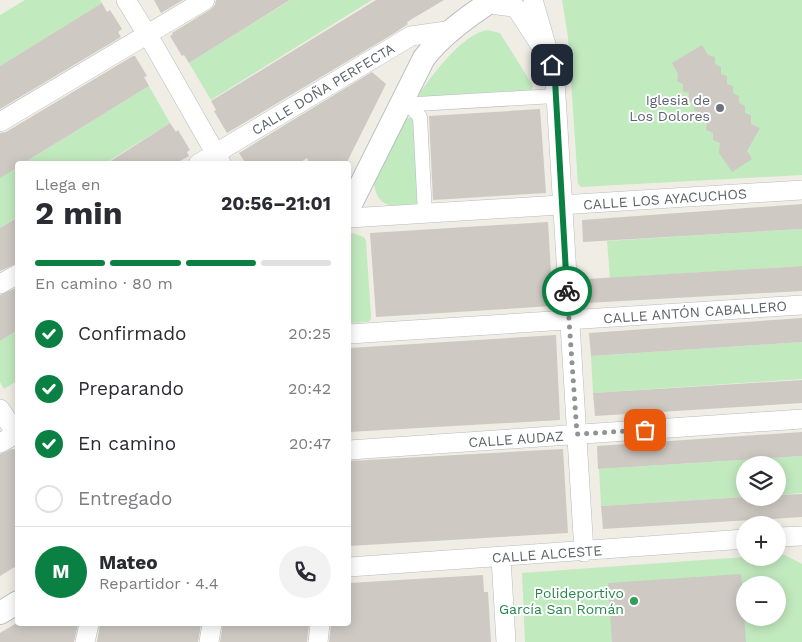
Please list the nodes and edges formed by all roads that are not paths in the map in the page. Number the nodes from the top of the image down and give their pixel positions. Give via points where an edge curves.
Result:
1 (126, 0) edge
2 (204, 0) edge
3 (533, 0) edge
4 (488, 1) edge
5 (453, 30) junction
6 (147, 34) junction
7 (552, 65) junction
8 (555, 96) junction
9 (404, 105) junction
10 (0, 122) edge
11 (219, 158) edge
12 (802, 190) edge
13 (351, 204) edge
14 (562, 206) junction
15 (425, 214) junction
16 (351, 218) edge
17 (15, 276) edge
18 (0, 284) edge
19 (802, 305) edge
20 (569, 320) junction
21 (351, 334) edge
22 (0, 409) edge
23 (802, 419) edge
24 (577, 434) junction
25 (13, 437) edge
26 (351, 450) edge
27 (736, 541) edge
28 (584, 552) junction
29 (501, 558) junction
30 (351, 567) edge
31 (15, 604) edge
32 (0, 613) edge
33 (89, 626) edge
34 (212, 626) edge
35 (320, 626) edge
36 (85, 642) edge
37 (209, 642) edge
38 (318, 642) edge
39 (506, 642) edge

1 - 6 street
2 - 6 street
3 - 7 street
4 - 5 street
4 - 7 street via 516,8
5 - 9 street via 424,58
5 - 11 street, CALLE DOÑA PERFECTA via 411,36
6 - 10 street
6 - 11 street
7 - 8 street
8 - 9 street
8 - 14 street
9 - 13 street
9 - 15 street via 420,117
12 - 14 street, CALLE LOS AYACUCHOS
14 - 15 street, CALLE LOS AYACUCHOS
14 - 20 street
15 - 16 street, CALLE LOS AYACUCHOS
17 - 18 street
19 - 20 street, CALLE ANTÓN CABALLERO
20 - 21 street, CALLE ANTÓN CABALLERO
20 - 24 street
22 - 25 street
23 - 24 street, CALLE AUDAZ
24 - 26 street, CALLE AUDAZ
24 - 28 street
27 - 28 street, CALLE ALCESTE
28 - 29 street, CALLE ALCESTE
29 - 30 street, CALLE ALCESTE
29 - 39 street
31 - 32 street
33 - 36 street
34 - 37 street
35 - 38 street

